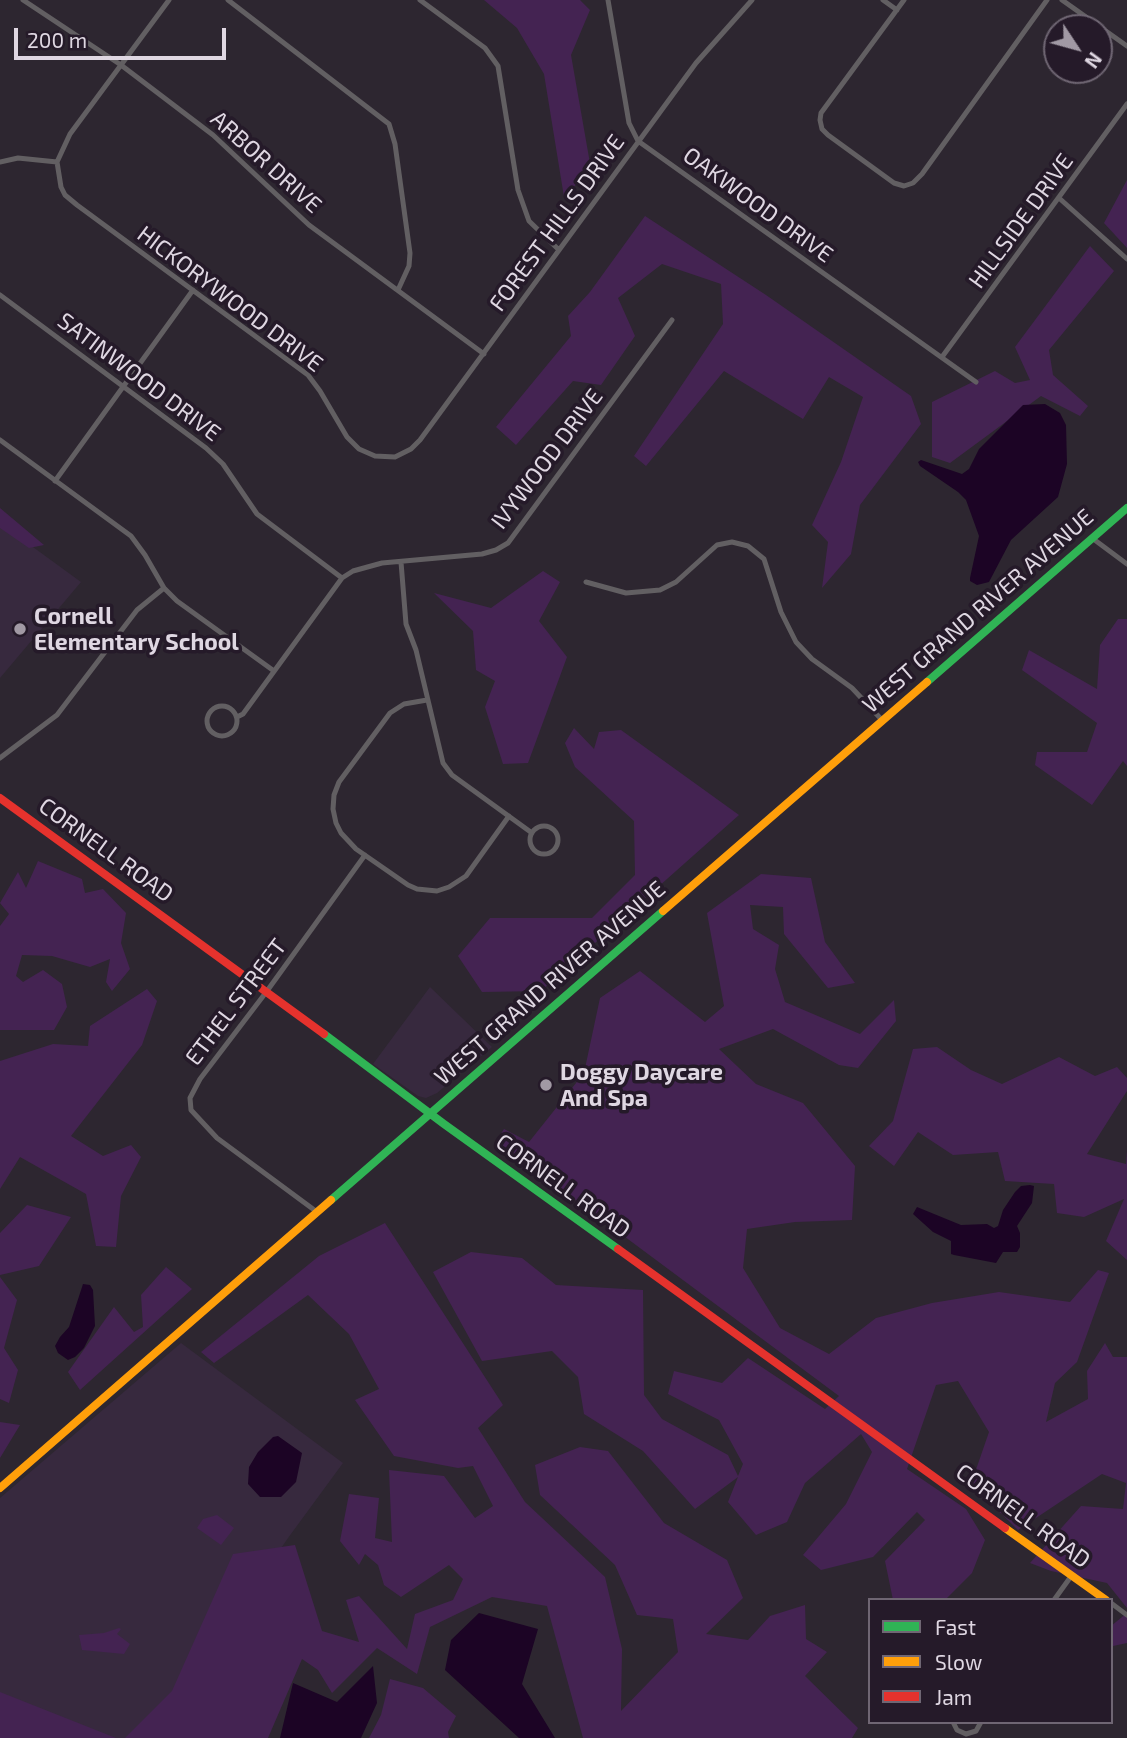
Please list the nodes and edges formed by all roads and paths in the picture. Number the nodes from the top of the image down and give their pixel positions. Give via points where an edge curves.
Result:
1 (23, 0) edge
2 (169, 0) edge
3 (228, 0) edge
4 (420, 0) edge
5 (608, 0) edge
6 (752, 0) edge
7 (883, 0) edge
8 (904, 0) edge
9 (1047, 0) edge
10 (1062, 0) edge
11 (897, 10) junction
12 (1127, 46) edge
13 (121, 65) junction
14 (1127, 104) edge
15 (638, 141) junction
16 (0, 162) edge
17 (57, 162) junction
18 (1059, 198) junction
19 (558, 249) junction
20 (1127, 259) edge
21 (193, 290) junction
22 (398, 290) junction
23 (0, 295) edge
24 (672, 320) dead end
25 (484, 354) junction
26 (942, 358) junction
27 (976, 382) dead end
28 (124, 386) junction
29 (0, 440) edge
30 (387, 457) joint
31 (55, 481) junction
32 (1127, 508) edge
33 (1092, 538) junction
34 (401, 562) junction
35 (1127, 564) edge
36 (342, 578) junction
37 (586, 582) dead end
38 (164, 588) junction
39 (274, 671) junction
40 (427, 700) junction
41 (237, 717) junction
42 (882, 720) junction
43 (0, 758) edge
44 (0, 798) edge
45 (509, 816) junction
46 (532, 833) junction
47 (365, 855) junction
48 (267, 991) junction
49 (430, 1113) junction
50 (317, 1212) junction
51 (0, 1488) edge
52 (1072, 1575) junction
53 (1055, 1598) edge
54 (1103, 1598) edge
55 (954, 1724) edge
56 (980, 1724) edge

1 - 13 street, ARBOR DRIVE
2 - 13 street
3 - 22 street via 389,124 410,253
4 - 19 street via 485,48 498,66 522,200 529,221
5 - 15 street via 629,123
6 - 15 street, FOREST HILLS DRIVE via 696,63
7 - 11 street
8 - 11 street
9 - 11 street via 917,180 904,186 828,135 820,120
10 - 12 street
13 - 17 street via 70,134
13 - 22 street, ARBOR DRIVE via 214,135 309,225
14 - 18 street, HILLSIDE DRIVE
15 - 19 street, FOREST HILLS DRIVE
15 - 26 street, OAKWOOD DRIVE
16 - 17 street via 18,158
17 - 21 street, HICKORYWOOD DRIVE via 61,187 71,201
18 - 20 street
18 - 26 street, HILLSIDE DRIVE
19 - 25 street, FOREST HILLS DRIVE
21 - 28 street
21 - 30 street, HICKORYWOOD DRIVE via 308,375 352,443 366,453
22 - 25 street, ARBOR DRIVE
23 - 28 street, SATINWOOD DRIVE
24 - 34 street, IVYWOOD DRIVE via 508,543 481,554
25 - 30 street, FOREST HILLS DRIVE via 420,440 402,454
26 - 27 street, OAKWOOD DRIVE
28 - 31 street
28 - 36 street, SATINWOOD DRIVE via 216,456 268,525
29 - 31 street
31 - 38 street via 131,536
32 - 33 main road, WEST GRAND RIVER AVENUE
33 - 35 street
33 - 42 main road, WEST GRAND RIVER AVENUE
34 - 36 street, IVYWOOD DRIVE via 368,566
34 - 40 street via 406,624
36 - 39 street
37 - 42 street via 626,593 660,590 676,582 717,545 748,546 764,559 796,642 852,688
38 - 39 street
38 - 43 street via 137,610 57,715
39 - 41 street
40 - 45 street via 445,767
40 - 47 street via 404,704 390,713 336,789 336,823
41 - 41 street via 230,708 218,706 209,713 207,724 214,734 225,735 235,729
42 - 49 main road, WEST GRAND RIVER AVENUE
44 - 48 main road, CORNELL ROAD
45 - 46 street
45 - 47 street via 466,876 437,891 408,885
46 - 46 street via 530,844 537,853 547,855 557,848 559,837 552,828 541,826
47 - 48 street, ETHEL STREET
48 - 49 main road, CORNELL ROAD
48 - 50 street, ETHEL STREET via 200,1079 190,1104 217,1138
49 - 50 main road, WEST GRAND RIVER AVENUE
49 - 52 main road, CORNELL ROAD
50 - 51 main road, WEST GRAND RIVER AVENUE
52 - 53 street
52 - 54 main road, CORNELL ROAD
55 - 56 street via 967,1734

